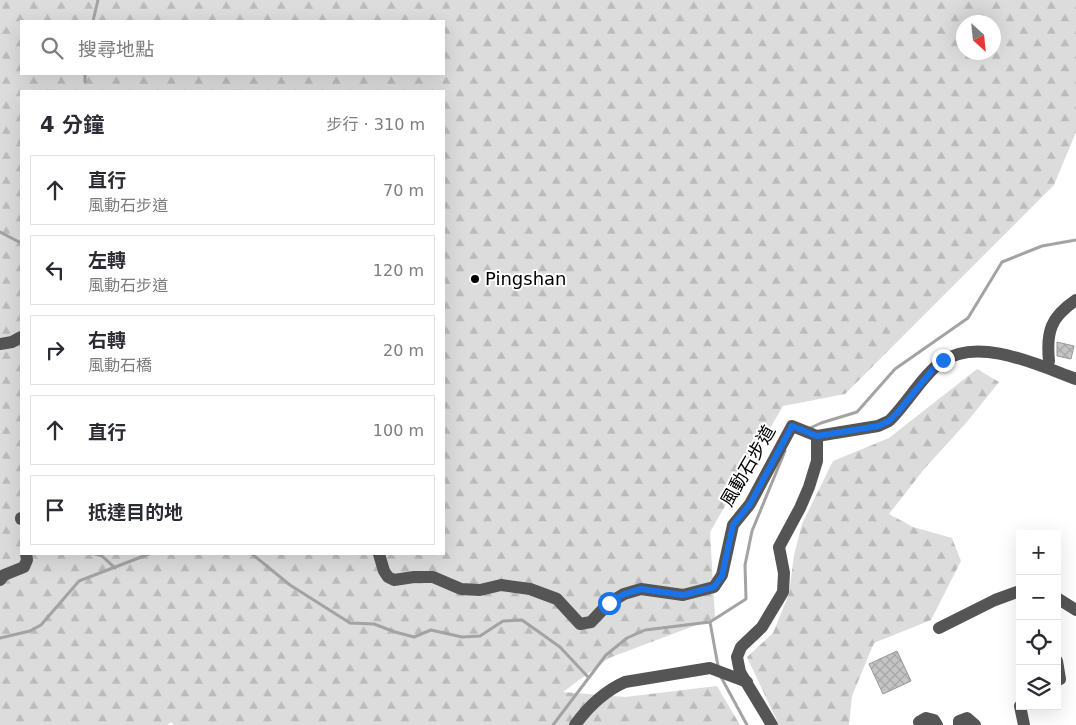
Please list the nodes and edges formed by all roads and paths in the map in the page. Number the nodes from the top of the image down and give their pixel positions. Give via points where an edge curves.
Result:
1 (1076, 300) edge
2 (20, 337) edge
3 (0, 344) edge
4 (1049, 361) dead end
5 (1076, 379) edge
6 (817, 436) junction
7 (26, 555) edge
8 (379, 555) edge
9 (0, 580) edge
10 (1016, 592) edge
11 (1061, 601) edge
12 (1076, 610) edge
13 (939, 628) dead end
14 (746, 682) junction
15 (1021, 710) edge
16 (575, 725) edge
17 (772, 725) edge
18 (920, 725) edge
19 (937, 725) edge
20 (959, 725) edge
21 (975, 725) edge
22 (1024, 725) edge

1 - 4 street via 1052,324 1047,342
2 - 3 street
5 - 6 street via 985,350 957,354 933,369 889,421 878,426
6 - 8 street, 風動石步道 via 792,426 750,504 733,525 722,576 714,587 683,595 641,589 609,603 591,622 580,624 557,599 530,589 501,585 480,590 461,589 432,577 394,580 384,571
6 - 14 street via 817,461 809,487 779,547 784,573 782,592 762,627 741,647 737,657
7 - 9 street via 24,567
10 - 13 street
11 - 12 street
14 - 16 street via 712,669 625,682 593,704
14 - 17 street
15 - 22 street
18 - 19 street via 919,722 926,718 934,720
20 - 21 street via 959,721 967,718

